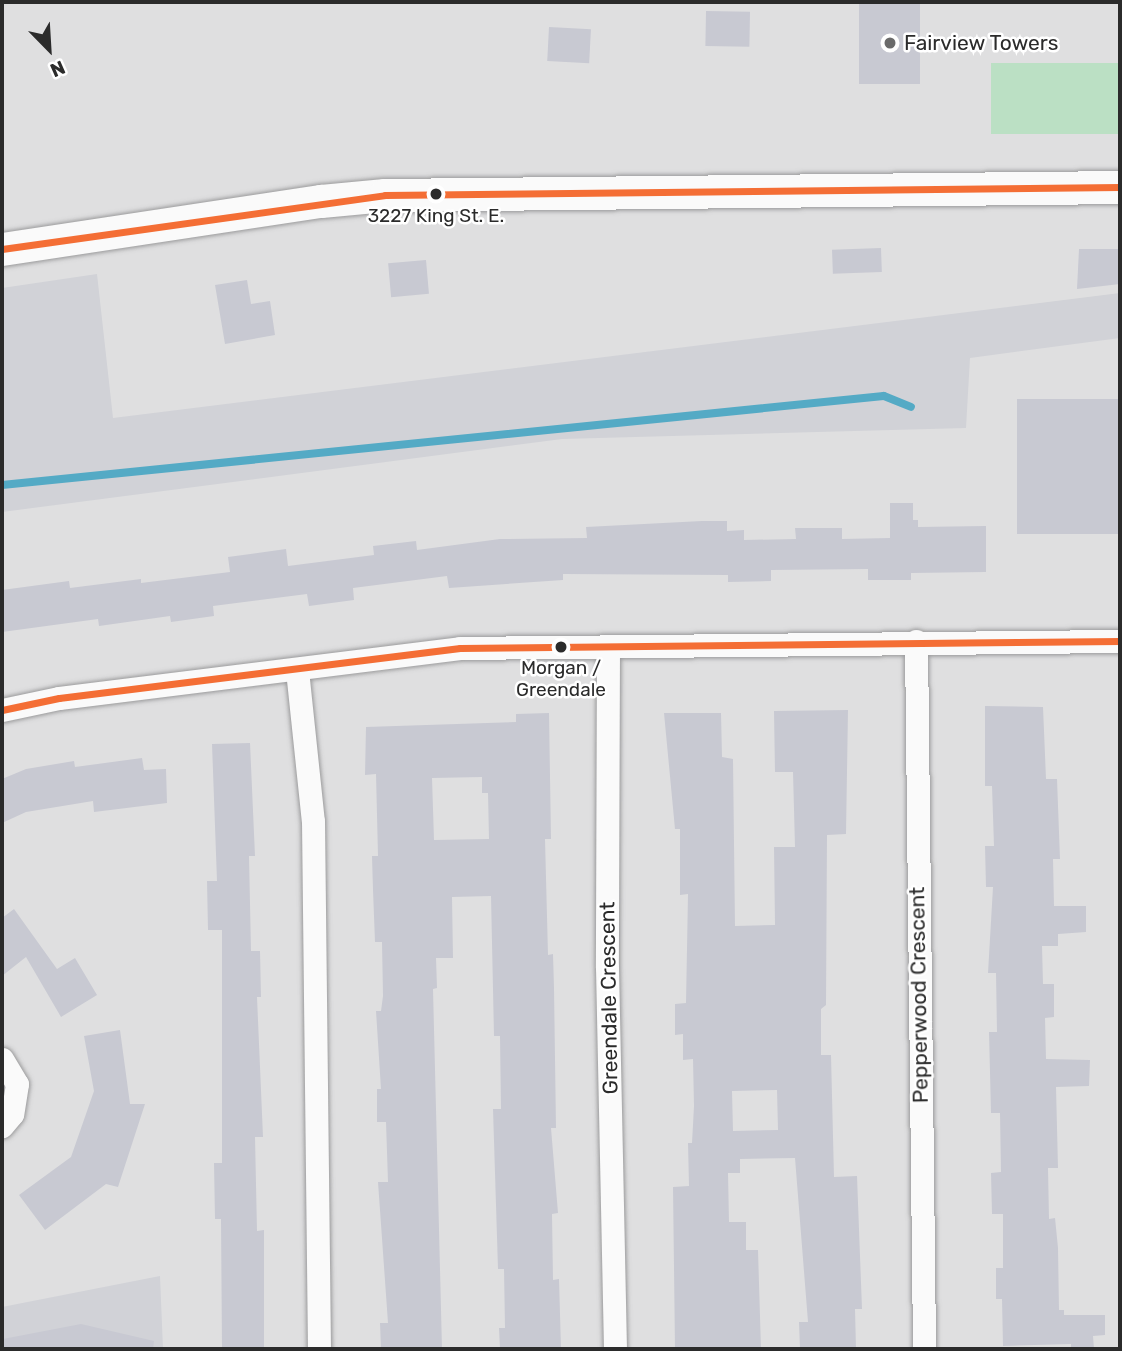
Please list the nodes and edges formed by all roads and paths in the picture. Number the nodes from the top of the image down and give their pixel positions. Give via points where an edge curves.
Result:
1 (1120, 187) edge
2 (2, 248) edge
3 (916, 641) junction
4 (1120, 641) edge
5 (608, 647) junction
6 (298, 670) junction
7 (2, 710) edge
8 (2, 1059) edge
9 (2, 1126) edge
10 (319, 1349) edge
11 (615, 1349) edge
12 (924, 1349) edge

1 - 2 main road via 385,195
3 - 4 street
3 - 5 street
3 - 12 street, Pepperwood Crescent
5 - 6 street via 460,648
5 - 11 street, Greendale Crescent via 607,968
6 - 7 street via 59,698
6 - 10 street via 313,821
8 - 9 street via 18,1084 15,1107

